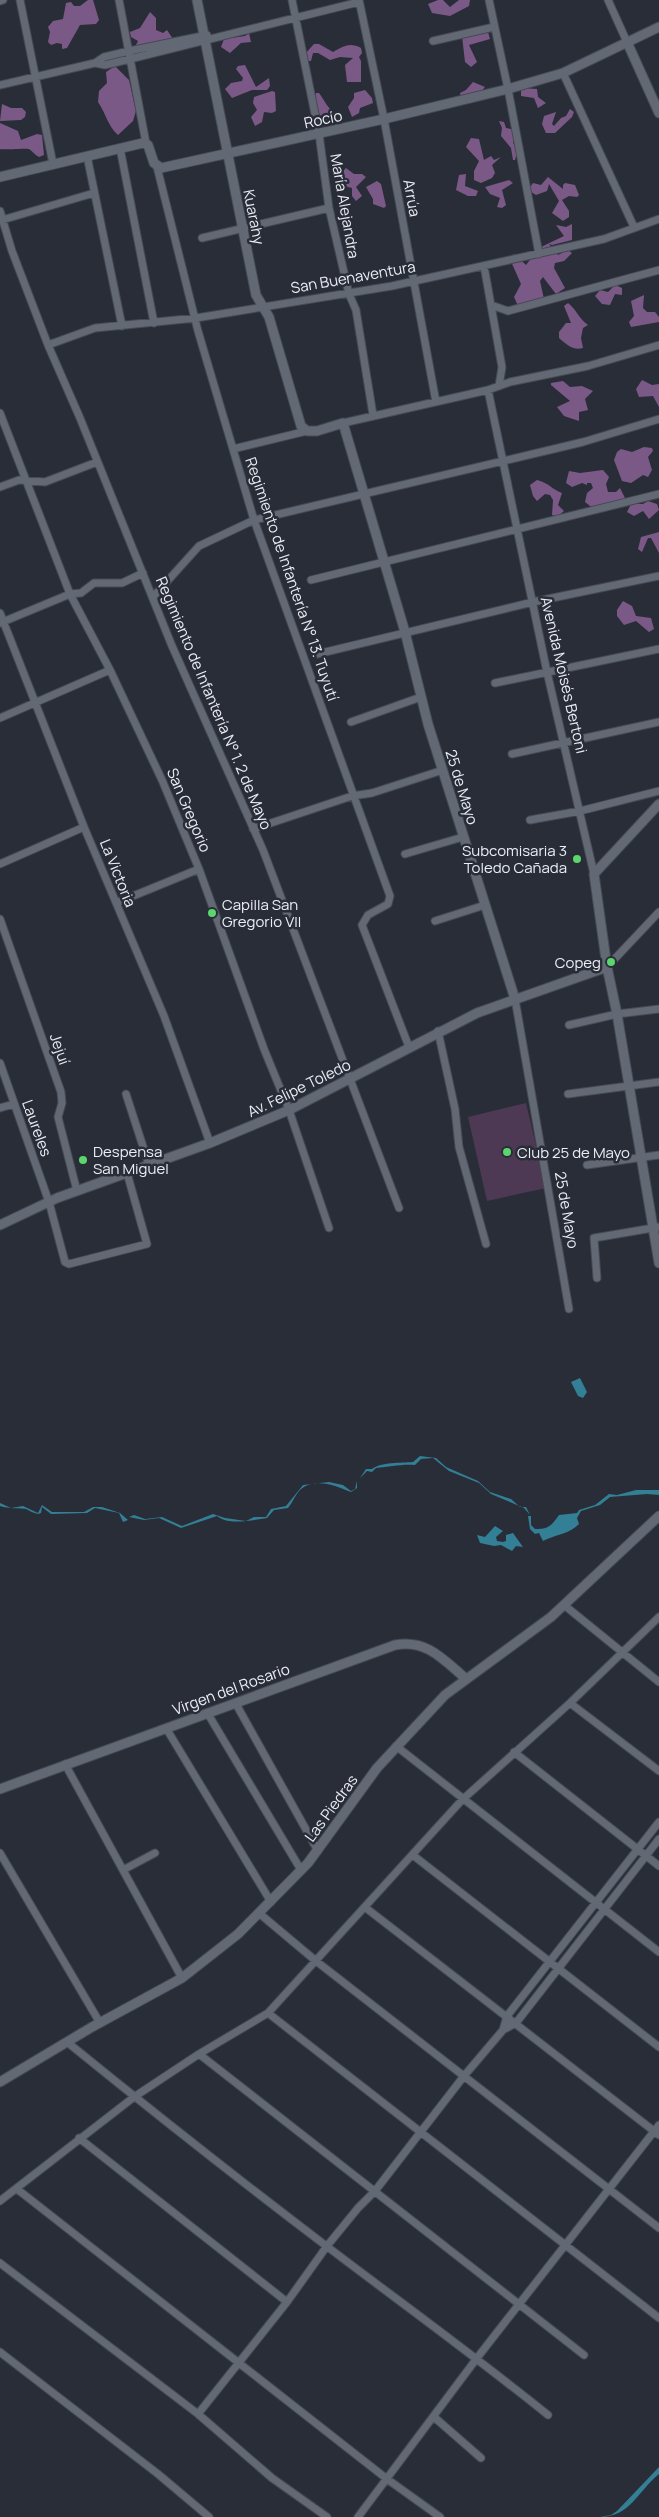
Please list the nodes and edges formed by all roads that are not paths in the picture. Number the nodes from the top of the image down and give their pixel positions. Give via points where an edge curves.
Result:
1 (20, 0) edge
2 (119, 0) edge
3 (198, 0) edge
4 (292, 0) edge
5 (488, 0) edge
6 (608, 0) edge
7 (359, 1) edge
8 (296, 17) junction
9 (494, 27) junction
10 (659, 27) edge
11 (208, 37) junction
12 (433, 41) dead end
13 (626, 42) junction
14 (129, 51) junction
15 (130, 59) junction
16 (95, 63) junction
17 (563, 72) junction
18 (35, 78) junction
19 (0, 85) edge
20 (508, 89) junction
21 (659, 113) edge
22 (384, 119) junction
23 (319, 134) junction
24 (146, 143) junction
25 (120, 148) junction
26 (227, 152) junction
27 (87, 156) junction
28 (52, 164) junction
29 (157, 167) junction
30 (0, 177) edge
31 (94, 193) junction
32 (329, 208) junction
33 (0, 211) edge
34 (659, 219) edge
35 (2, 220) junction
36 (634, 227) junction
37 (242, 230) junction
38 (202, 238) dead end
39 (539, 254) junction
40 (484, 266) junction
41 (659, 270) edge
42 (413, 281) junction
43 (349, 294) junction
44 (263, 306) junction
45 (491, 306) junction
46 (508, 311) junction
47 (196, 318) junction
48 (494, 321) junction
49 (154, 323) junction
50 (122, 326) junction
51 (659, 344) edge
52 (48, 345) junction
53 (499, 386) junction
54 (488, 390) junction
55 (436, 402) junction
56 (0, 413) edge
57 (373, 415) junction
58 (659, 419) edge
59 (343, 423) junction
60 (307, 431) junction
61 (233, 449) junction
62 (504, 460) junction
63 (97, 462) junction
64 (24, 480) junction
65 (0, 487) edge
66 (364, 492) junction
67 (659, 494) edge
68 (254, 520) junction
69 (518, 529) junction
70 (385, 560) junction
71 (144, 573) junction
72 (659, 576) edge
73 (311, 580) dead end
74 (70, 594) junction
75 (153, 597) junction
76 (533, 602) junction
77 (0, 613) edge
78 (2, 622) edge
79 (405, 632) junction
80 (659, 649) edge
81 (317, 654) dead end
82 (110, 670) junction
83 (547, 672) junction
84 (495, 683) dead end
85 (421, 697) junction
86 (37, 702) junction
87 (0, 718) edge
88 (351, 722) dead end
89 (659, 722) edge
90 (565, 742) junction
91 (512, 754) dead end
92 (443, 770) junction
93 (659, 791) edge
94 (352, 796) junction
95 (659, 804) edge
96 (580, 811) junction
97 (530, 820) dead end
98 (84, 827) junction
99 (253, 829) junction
100 (463, 836) junction
101 (405, 854) dead end
102 (0, 864) edge
103 (199, 869) junction
104 (594, 874) junction
105 (116, 903) junction
106 (484, 906) junction
107 (659, 912) edge
108 (0, 918) edge
109 (435, 921) dead end
110 (607, 967) junction
111 (515, 999) junction
112 (659, 1008) edge
113 (617, 1014) junction
114 (569, 1025) dead end
115 (438, 1031) junction
116 (409, 1047) junction
117 (0, 1063) edge
118 (348, 1079) junction
119 (659, 1082) edge
120 (630, 1085) junction
121 (126, 1094) dead end
122 (568, 1094) dead end
123 (14, 1104) junction
124 (0, 1108) edge
125 (290, 1110) junction
126 (210, 1144) junction
127 (659, 1155) edge
128 (641, 1158) junction
129 (149, 1165) junction
130 (586, 1165) dead end
131 (127, 1173) junction
132 (77, 1191) junction
133 (49, 1202) junction
134 (399, 1208) dead end
135 (0, 1225) edge
136 (656, 1227) edge
137 (329, 1228) dead end
138 (486, 1244) dead end
139 (659, 1263) edge
140 (597, 1278) dead end
141 (570, 1309) dead end
142 (659, 1516) edge
143 (564, 1605) junction
144 (659, 1617) edge
145 (622, 1654) junction
146 (465, 1678) junction
147 (659, 1682) edge
148 (570, 1703) junction
149 (236, 1704) junction
150 (208, 1714) junction
151 (166, 1728) junction
152 (396, 1746) junction
153 (514, 1752) junction
154 (65, 1764) junction
155 (659, 1771) edge
156 (0, 1789) edge
157 (462, 1800) junction
158 (659, 1822) edge
159 (659, 1839) edge
160 (637, 1849) junction
161 (318, 1851) junction
162 (0, 1853) edge
163 (155, 1853) dead end
164 (414, 1856) junction
165 (646, 1856) junction
166 (659, 1866) edge
167 (123, 1870) junction
168 (301, 1870) junction
169 (271, 1902) junction
170 (596, 1902) junction
171 (366, 1908) junction
172 (604, 1908) junction
173 (260, 1914) junction
174 (659, 1952) edge
175 (316, 1961) junction
176 (550, 1962) junction
177 (559, 1970) junction
178 (182, 1978) junction
179 (268, 2013) junction
180 (507, 2016) junction
181 (100, 2023) junction
182 (516, 2023) junction
183 (503, 2030) junction
184 (67, 2042) junction
185 (659, 2047) edge
186 (199, 2054) junction
187 (464, 2076) junction
188 (0, 2082) edge
189 (134, 2097) junction
190 (659, 2125) edge
191 (421, 2132) junction
192 (656, 2133) edge
193 (79, 2138) junction
194 (17, 2189) junction
195 (609, 2189) junction
196 (376, 2191) junction
197 (0, 2201) edge
198 (659, 2228) edge
199 (565, 2245) junction
200 (327, 2246) junction
201 (0, 2263) edge
202 (287, 2302) junction
203 (522, 2304) junction
204 (659, 2318) edge
205 (0, 2352) edge
206 (584, 2355) dead end
207 (477, 2358) junction
208 (239, 2363) junction
209 (198, 2414) junction
210 (548, 2415) dead end
211 (434, 2417) junction
212 (481, 2458) dead end
213 (387, 2479) junction
214 (209, 2517) edge
215 (327, 2517) edge
216 (358, 2517) edge
217 (440, 2517) edge

1 - 18 street
2 - 14 street
3 - 11 street, Kuarahy
4 - 8 street, María Alejandra
5 - 9 street
6 - 13 street
7 - 8 street
7 - 22 street, Arrúa
8 - 11 street
8 - 23 street, María Alejandra
9 - 12 street
9 - 20 street
10 - 13 street, Rocío
11 - 14 street
11 - 15 street
11 - 26 street, Kuarahy
13 - 17 street, Rocío
13 - 21 street
14 - 15 street
14 - 16 street via 104,57
15 - 16 street via 105,65
15 - 24 street
16 - 18 street
17 - 20 street, Rocío
17 - 36 street
18 - 19 street
18 - 28 street
20 - 22 street, Rocío
20 - 39 street
22 - 23 street, Rocío
22 - 42 street, Arrúa
23 - 26 street, Rocío
23 - 32 street, María Alejandra
24 - 25 street
24 - 29 street
25 - 27 street
25 - 49 street
26 - 29 street, Rocío
26 - 37 street, Kuarahy
27 - 28 street
27 - 31 street
28 - 30 street
29 - 47 street, Regimiento de Infantería N° 13. Tuyutí
31 - 35 street
31 - 50 street
32 - 37 street
32 - 43 street, María Alejandra
33 - 35 street, Regimiento de Infantería N° 1. 2 de Mayo
34 - 36 street, San Buenaventura
35 - 52 street, Regimiento de Infantería N° 1. 2 de Mayo
36 - 39 street, San Buenaventura
37 - 38 street
37 - 44 street, Kuarahy via 256,295
39 - 40 street, San Buenaventura
40 - 42 street, San Buenaventura
40 - 45 street
41 - 46 street
42 - 43 street, San Buenaventura
42 - 55 street, Arrúa
43 - 44 street, San Buenaventura
43 - 57 street, María Alejandra via 356,310
44 - 47 street, San Buenaventura
44 - 60 street, Kuarahy via 301,426
45 - 46 street
45 - 48 street
46 - 48 street
47 - 49 street, San Buenaventura
47 - 61 street, Regimiento de Infantería N° 13. Tuyutí
48 - 53 street via 502,368
49 - 50 street, San Buenaventura
50 - 52 street, San Buenaventura via 95,328
51 - 53 street via 588,366
52 - 63 street, Regimiento de Infantería N° 1. 2 de Mayo
53 - 54 street
54 - 55 street
54 - 62 street, Avenida Moisés Bertoni
55 - 57 street
56 - 64 street, San Gregorio
57 - 59 street
58 - 62 street via 583,442
59 - 60 street
59 - 66 street, 25 de Mayo
60 - 61 street
61 - 68 street, Regimiento de Infantería N° 13. Tuyutí
62 - 66 street
62 - 69 street, Avenida Moisés Bertoni
63 - 64 street via 45,482
63 - 71 street, Regimiento de Infantería N° 1. 2 de Mayo
64 - 65 street
64 - 74 street, San Gregorio
66 - 68 street
66 - 70 street, 25 de Mayo
67 - 69 street
68 - 75 street via 199,546
68 - 94 street, Regimiento de Infantería N° 13. Tuyutí
69 - 70 street
69 - 76 street, Avenida Moisés Bertoni
70 - 73 street
70 - 79 street, 25 de Mayo
71 - 74 street via 122,583 94,583 81,593
71 - 75 street, Regimiento de Infantería N° 1. 2 de Mayo
72 - 76 street
74 - 78 street
74 - 82 street, San Gregorio
75 - 99 street, Regimiento de Infantería N° 1. 2 de Mayo
76 - 79 street
76 - 83 street, Avenida Moisés Bertoni
77 - 78 street, La Victoria
78 - 86 street, La Victoria
79 - 81 street
79 - 85 street, 25 de Mayo
80 - 83 street
82 - 86 street
82 - 103 street, San Gregorio via 162,780
83 - 84 street
83 - 90 street, Avenida Moisés Bertoni
85 - 88 street
85 - 92 street, 25 de Mayo
86 - 87 street
86 - 98 street, La Victoria
89 - 90 street
90 - 91 street
90 - 96 street, Avenida Moisés Bertoni
92 - 94 street via 372,793
92 - 100 street, 25 de Mayo
93 - 96 street
94 - 99 street
94 - 116 street, Regimiento de Infantería N° 13. Tuyutí via 390,896 384,907 368,915 362,925
95 - 104 street
96 - 97 street
96 - 104 street, Avenida Moisés Bertoni
98 - 102 street
98 - 105 street, La Victoria
99 - 118 street, Regimiento de Infantería N° 1. 2 de Mayo
100 - 101 street
100 - 106 street, 25 de Mayo
103 - 105 street
103 - 125 street, San Gregorio via 264,1049
104 - 110 street, Avenida Moisés Bertoni
105 - 126 street, La Victoria via 164,1016
106 - 109 street
106 - 111 street, 25 de Mayo
107 - 110 street
108 - 132 street, Jejuí via 61,1092 58,1117
110 - 111 street, Av. Felipe Toledo
110 - 113 street, Avenida Moisés Bertoni
111 - 115 street, Av. Felipe Toledo
111 - 141 street, 25 de Mayo
112 - 113 street
113 - 114 street
113 - 120 street, Avenida Moisés Bertoni
115 - 116 street, Av. Felipe Toledo
115 - 138 street via 455,1109 459,1147
116 - 118 street, Av. Felipe Toledo
117 - 123 street, Laureles
118 - 125 street, Av. Felipe Toledo
118 - 134 street, Regimiento de Infantería N° 1. 2 de Mayo
119 - 120 street
120 - 122 street
120 - 128 street, Avenida Moisés Bertoni
121 - 129 street
123 - 124 street
123 - 133 street, Laureles
125 - 126 street, Av. Felipe Toledo
125 - 137 street, San Gregorio
126 - 129 street, Av. Felipe Toledo
127 - 128 street
128 - 130 street
128 - 136 street, Avenida Moisés Bertoni
129 - 131 street, Av. Felipe Toledo
131 - 132 street, Av. Felipe Toledo
131 - 133 street, Laureles via 148,1241 145,1246 69,1264 62,1258
132 - 133 street, Av. Felipe Toledo
133 - 135 street, Av. Felipe Toledo
136 - 139 street, Avenida Moisés Bertoni
136 - 140 street via 594,1238
142 - 143 street, Las Piedras
143 - 145 street
143 - 146 street, Las Piedras
144 - 145 street
145 - 147 street
145 - 148 street
146 - 149 street, Virgen del Rosario via 434,1652 409,1642 338,1664
146 - 152 street, Las Piedras
148 - 153 street
148 - 155 street
149 - 150 street, Virgen del Rosario
149 - 161 street
150 - 151 street, Virgen del Rosario
150 - 168 street
151 - 154 street, Virgen del Rosario
151 - 169 street
152 - 157 street
152 - 161 street, Las Piedras
153 - 157 street
153 - 160 street
154 - 156 street, Virgen del Rosario
154 - 167 street
157 - 164 street
157 - 170 street
158 - 160 street
159 - 165 street
160 - 165 street
160 - 170 street
161 - 168 street, Las Piedras
162 - 181 street
163 - 167 street
164 - 171 street
164 - 176 street
165 - 166 street
165 - 172 street
167 - 178 street
168 - 169 street, Las Piedras
169 - 173 street, Las Piedras
170 - 172 street
170 - 176 street
171 - 175 street
171 - 180 street
172 - 174 street
172 - 177 street
173 - 175 street
173 - 178 street, Las Piedras
175 - 179 street
175 - 187 street
176 - 177 street
176 - 180 street
177 - 182 street
177 - 185 street
178 - 181 street, Las Piedras
179 - 186 street
179 - 191 street
180 - 182 street
180 - 183 street
181 - 184 street, Las Piedras
182 - 183 street
182 - 192 street
183 - 187 street
184 - 188 street, Las Piedras
184 - 189 street
186 - 189 street
186 - 196 street
187 - 191 street
187 - 195 street
189 - 193 street
189 - 200 street
190 - 192 street
191 - 196 street
191 - 199 street
192 - 195 street
193 - 194 street
193 - 202 street
194 - 197 street
194 - 208 street
195 - 198 street
195 - 199 street
196 - 200 street
196 - 203 street
199 - 203 street
199 - 204 street
200 - 202 street
200 - 207 street
201 - 209 street
202 - 208 street
203 - 206 street
203 - 207 street
205 - 214 street
207 - 210 street
207 - 211 street
208 - 209 street
208 - 213 street
209 - 215 street via 272,2478
211 - 212 street
211 - 213 street
213 - 216 street
213 - 217 street

